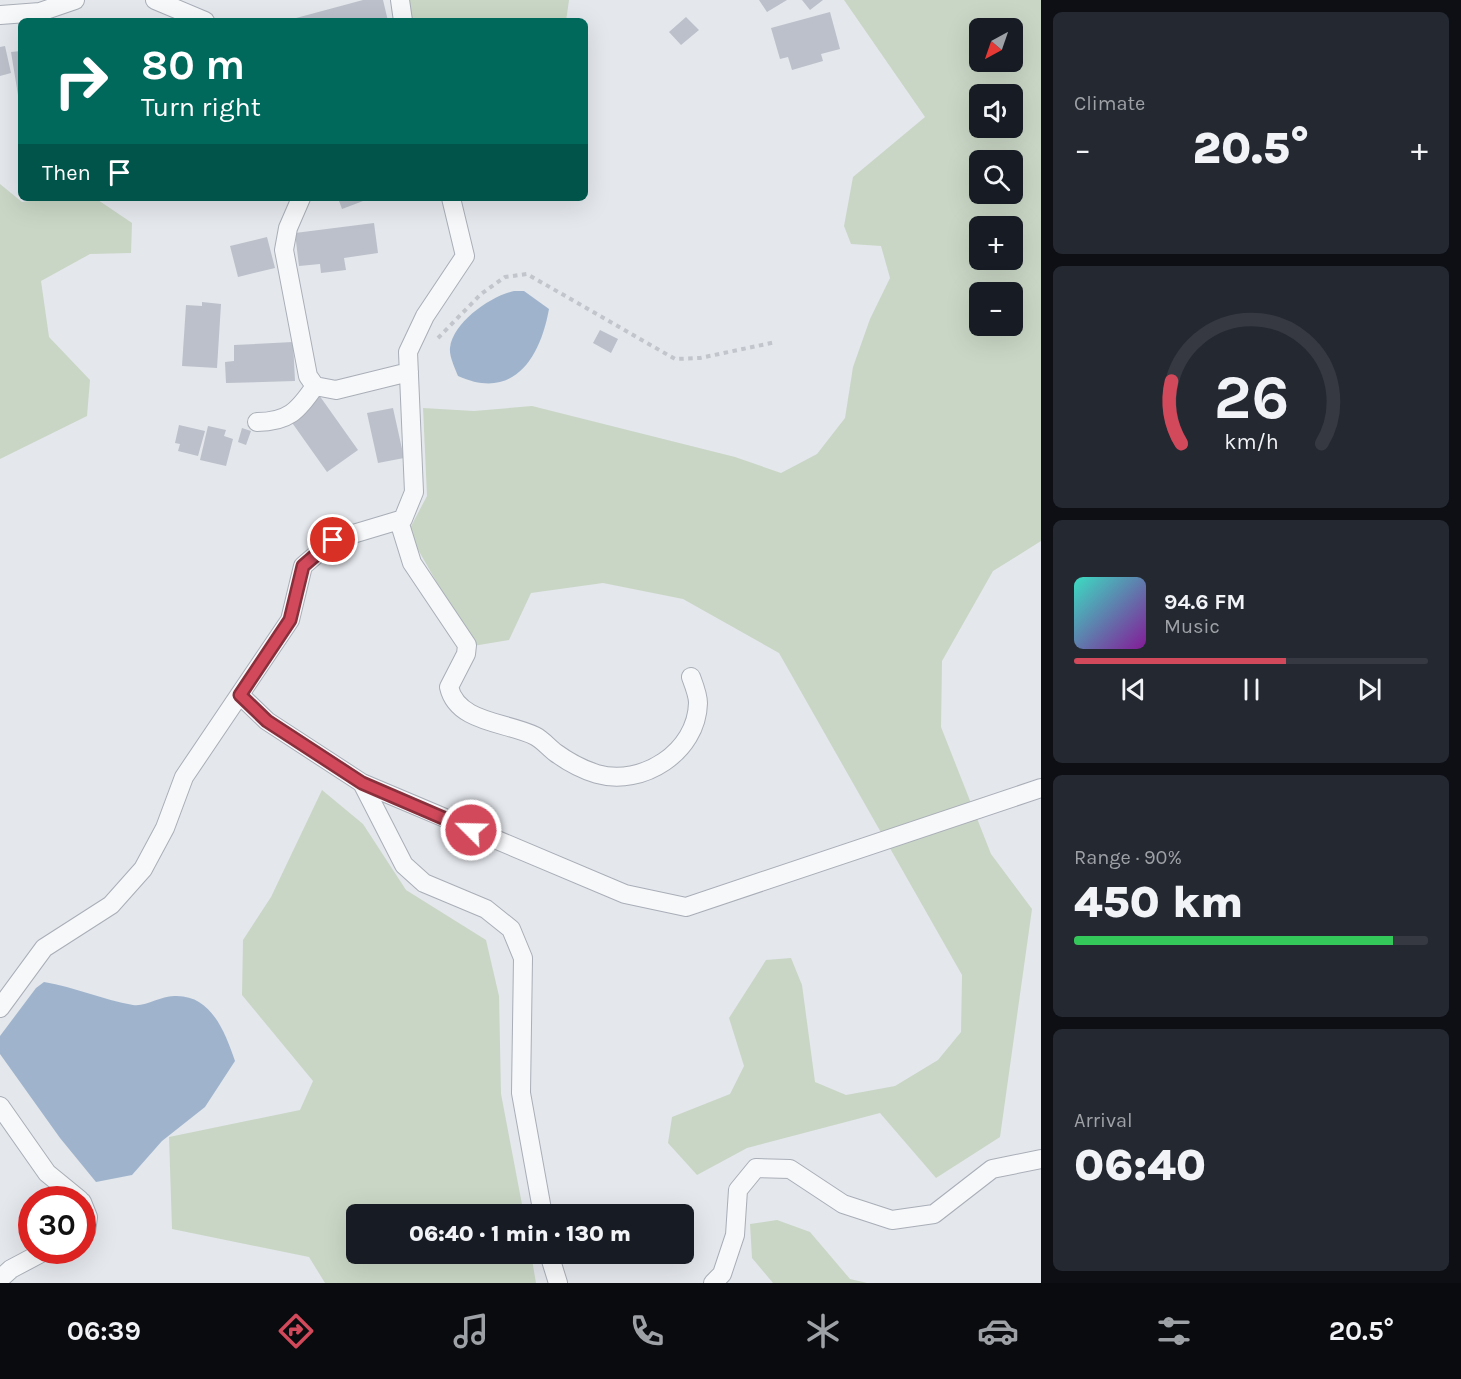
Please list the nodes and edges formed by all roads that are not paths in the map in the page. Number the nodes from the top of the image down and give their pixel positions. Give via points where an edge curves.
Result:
1 (75, 0) edge
2 (155, 0) edge
3 (400, 0) edge
4 (0, 15) edge
5 (198, 18) edge
6 (403, 18) edge
7 (300, 201) edge
8 (452, 201) edge
9 (408, 365) junction
10 (315, 386) junction
11 (257, 422) dead end
12 (399, 521) junction
13 (691, 676) dead end
14 (240, 695) junction
15 (362, 783) junction
16 (1041, 788) edge
17 (0, 1008) edge
18 (0, 1106) edge
19 (1041, 1159) edge
20 (63, 1186) edge
21 (541, 1204) edge
22 (20, 1264) edge
23 (552, 1264) edge
24 (0, 1279) edge
25 (558, 1283) edge
26 (713, 1283) edge

1 - 4 street via 40,12
2 - 5 street
3 - 6 street
7 - 10 street via 284,250 308,376
8 - 9 street via 465,256 425,316 408,352
9 - 10 street via 336,390
9 - 12 street via 414,492 404,519
10 - 11 street via 279,422
12 - 13 street via 412,562 467,645 448,687 465,711 536,736 558,754 597,774 630,778 676,753 694,724 698,702
12 - 14 street via 333,540 303,566 290,620
14 - 15 street via 267,721
14 - 17 street via 184,777 165,828 143,869 111,905 44,948
15 - 16 street via 625,894 686,907
15 - 21 street via 404,865 424,884 486,909 511,929 523,958 521,1093
18 - 20 street via 47,1173
19 - 26 street via 992,1169 934,1214 892,1220 843,1204 790,1168 756,1168 738,1190 735,1235 722,1274
22 - 24 street
23 - 25 street

